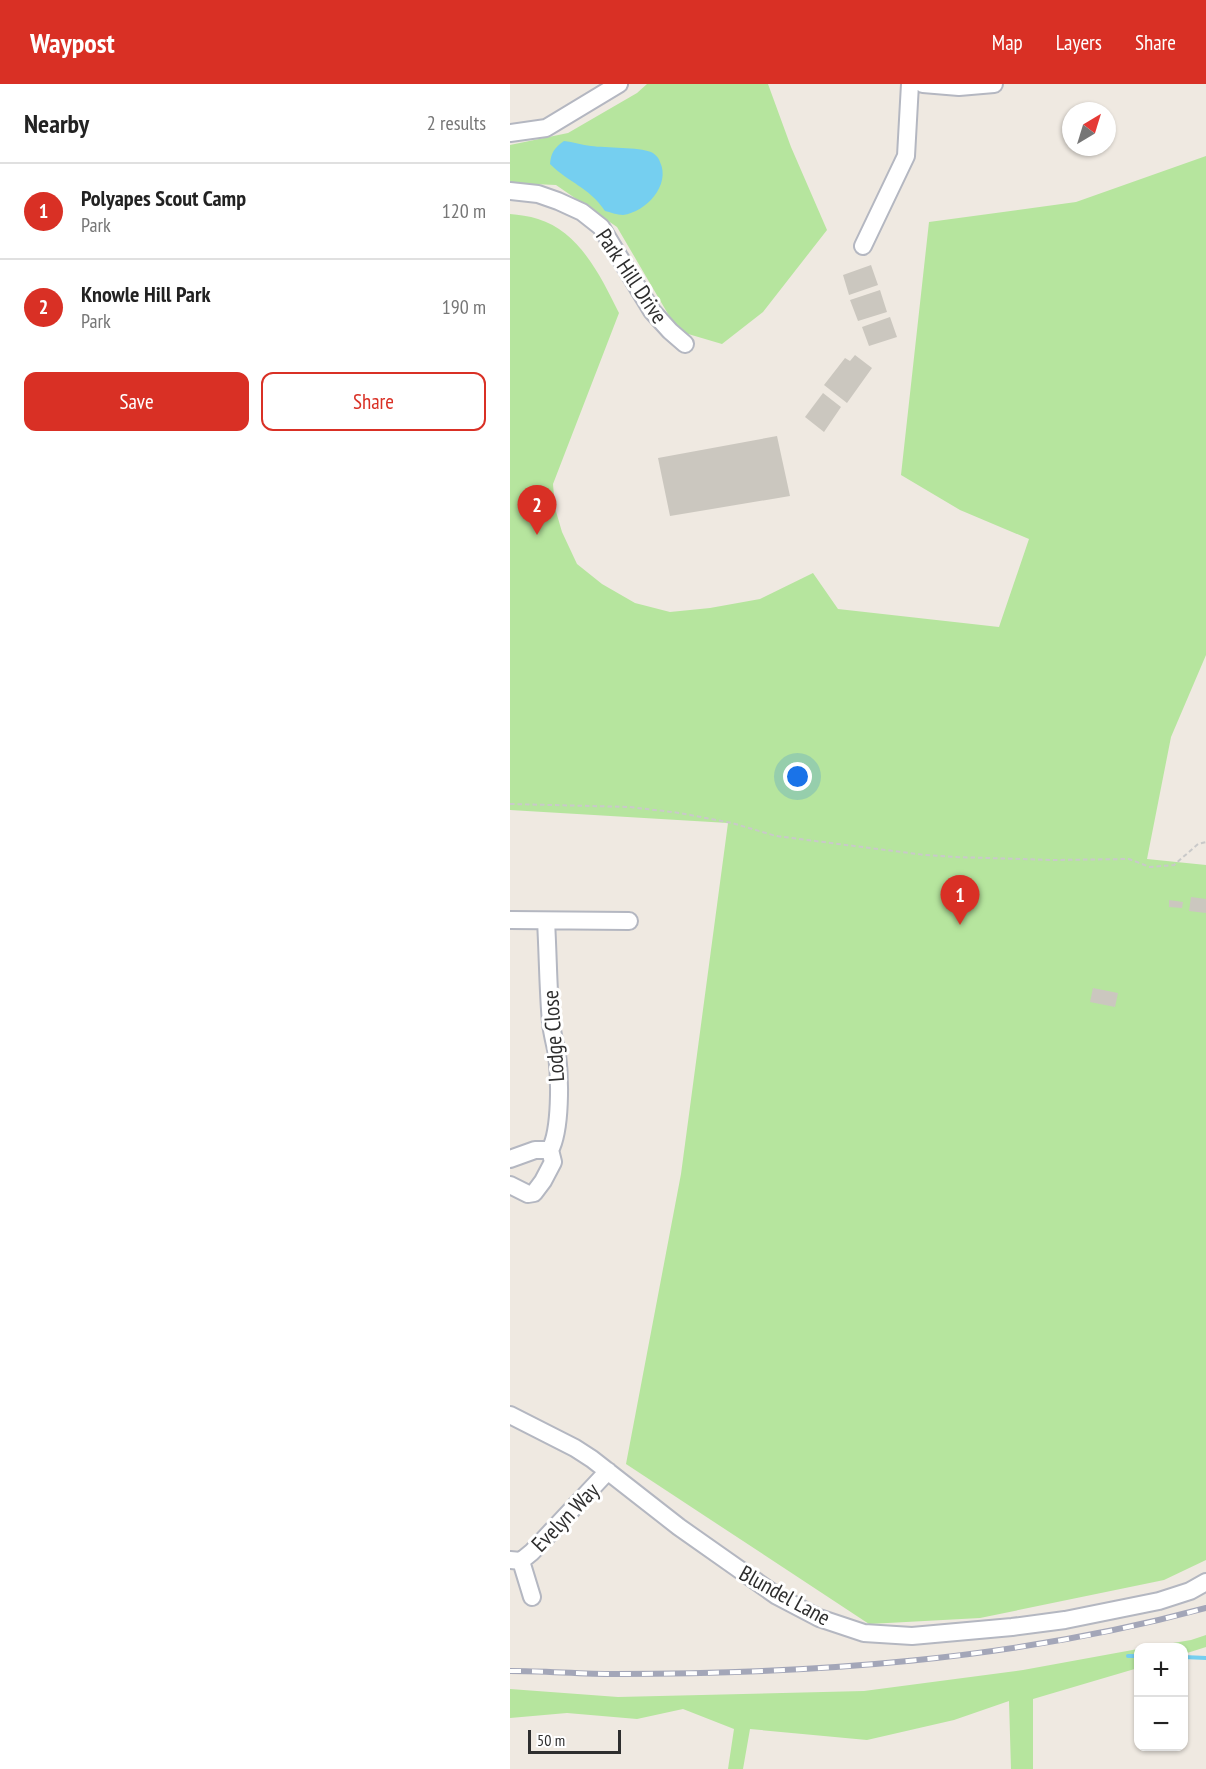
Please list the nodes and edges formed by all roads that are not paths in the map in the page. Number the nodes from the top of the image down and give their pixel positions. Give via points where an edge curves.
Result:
1 (619, 84) edge
2 (910, 84) edge
3 (923, 84) edge
4 (994, 84) edge
5 (510, 133) edge
6 (510, 191) edge
7 (863, 246) dead end
8 (685, 344) dead end
9 (510, 920) edge
10 (546, 921) junction
11 (629, 921) dead end
12 (550, 1150) junction
13 (510, 1159) edge
14 (510, 1185) edge
15 (510, 1415) edge
16 (608, 1471) junction
17 (515, 1561) edge
18 (1206, 1582) edge
19 (532, 1597) dead end

1 - 5 street via 546,128
2 - 7 street via 906,156
3 - 4 street
6 - 8 street, Park Hill Drive via 558,201 582,212 601,227 652,311
9 - 10 street
10 - 11 street
10 - 12 street, Lodge Close via 558,1077 557,1127
12 - 13 street via 535,1150
12 - 14 street, Lodge Close via 553,1162 534,1193
15 - 16 street, Blundel Lane via 575,1448
16 - 17 street, Evelyn Way via 532,1552
16 - 18 street, Blundel Lane via 770,1591 819,1618 864,1633 912,1636 1065,1620 1159,1601
17 - 19 street, Evelyn Way

